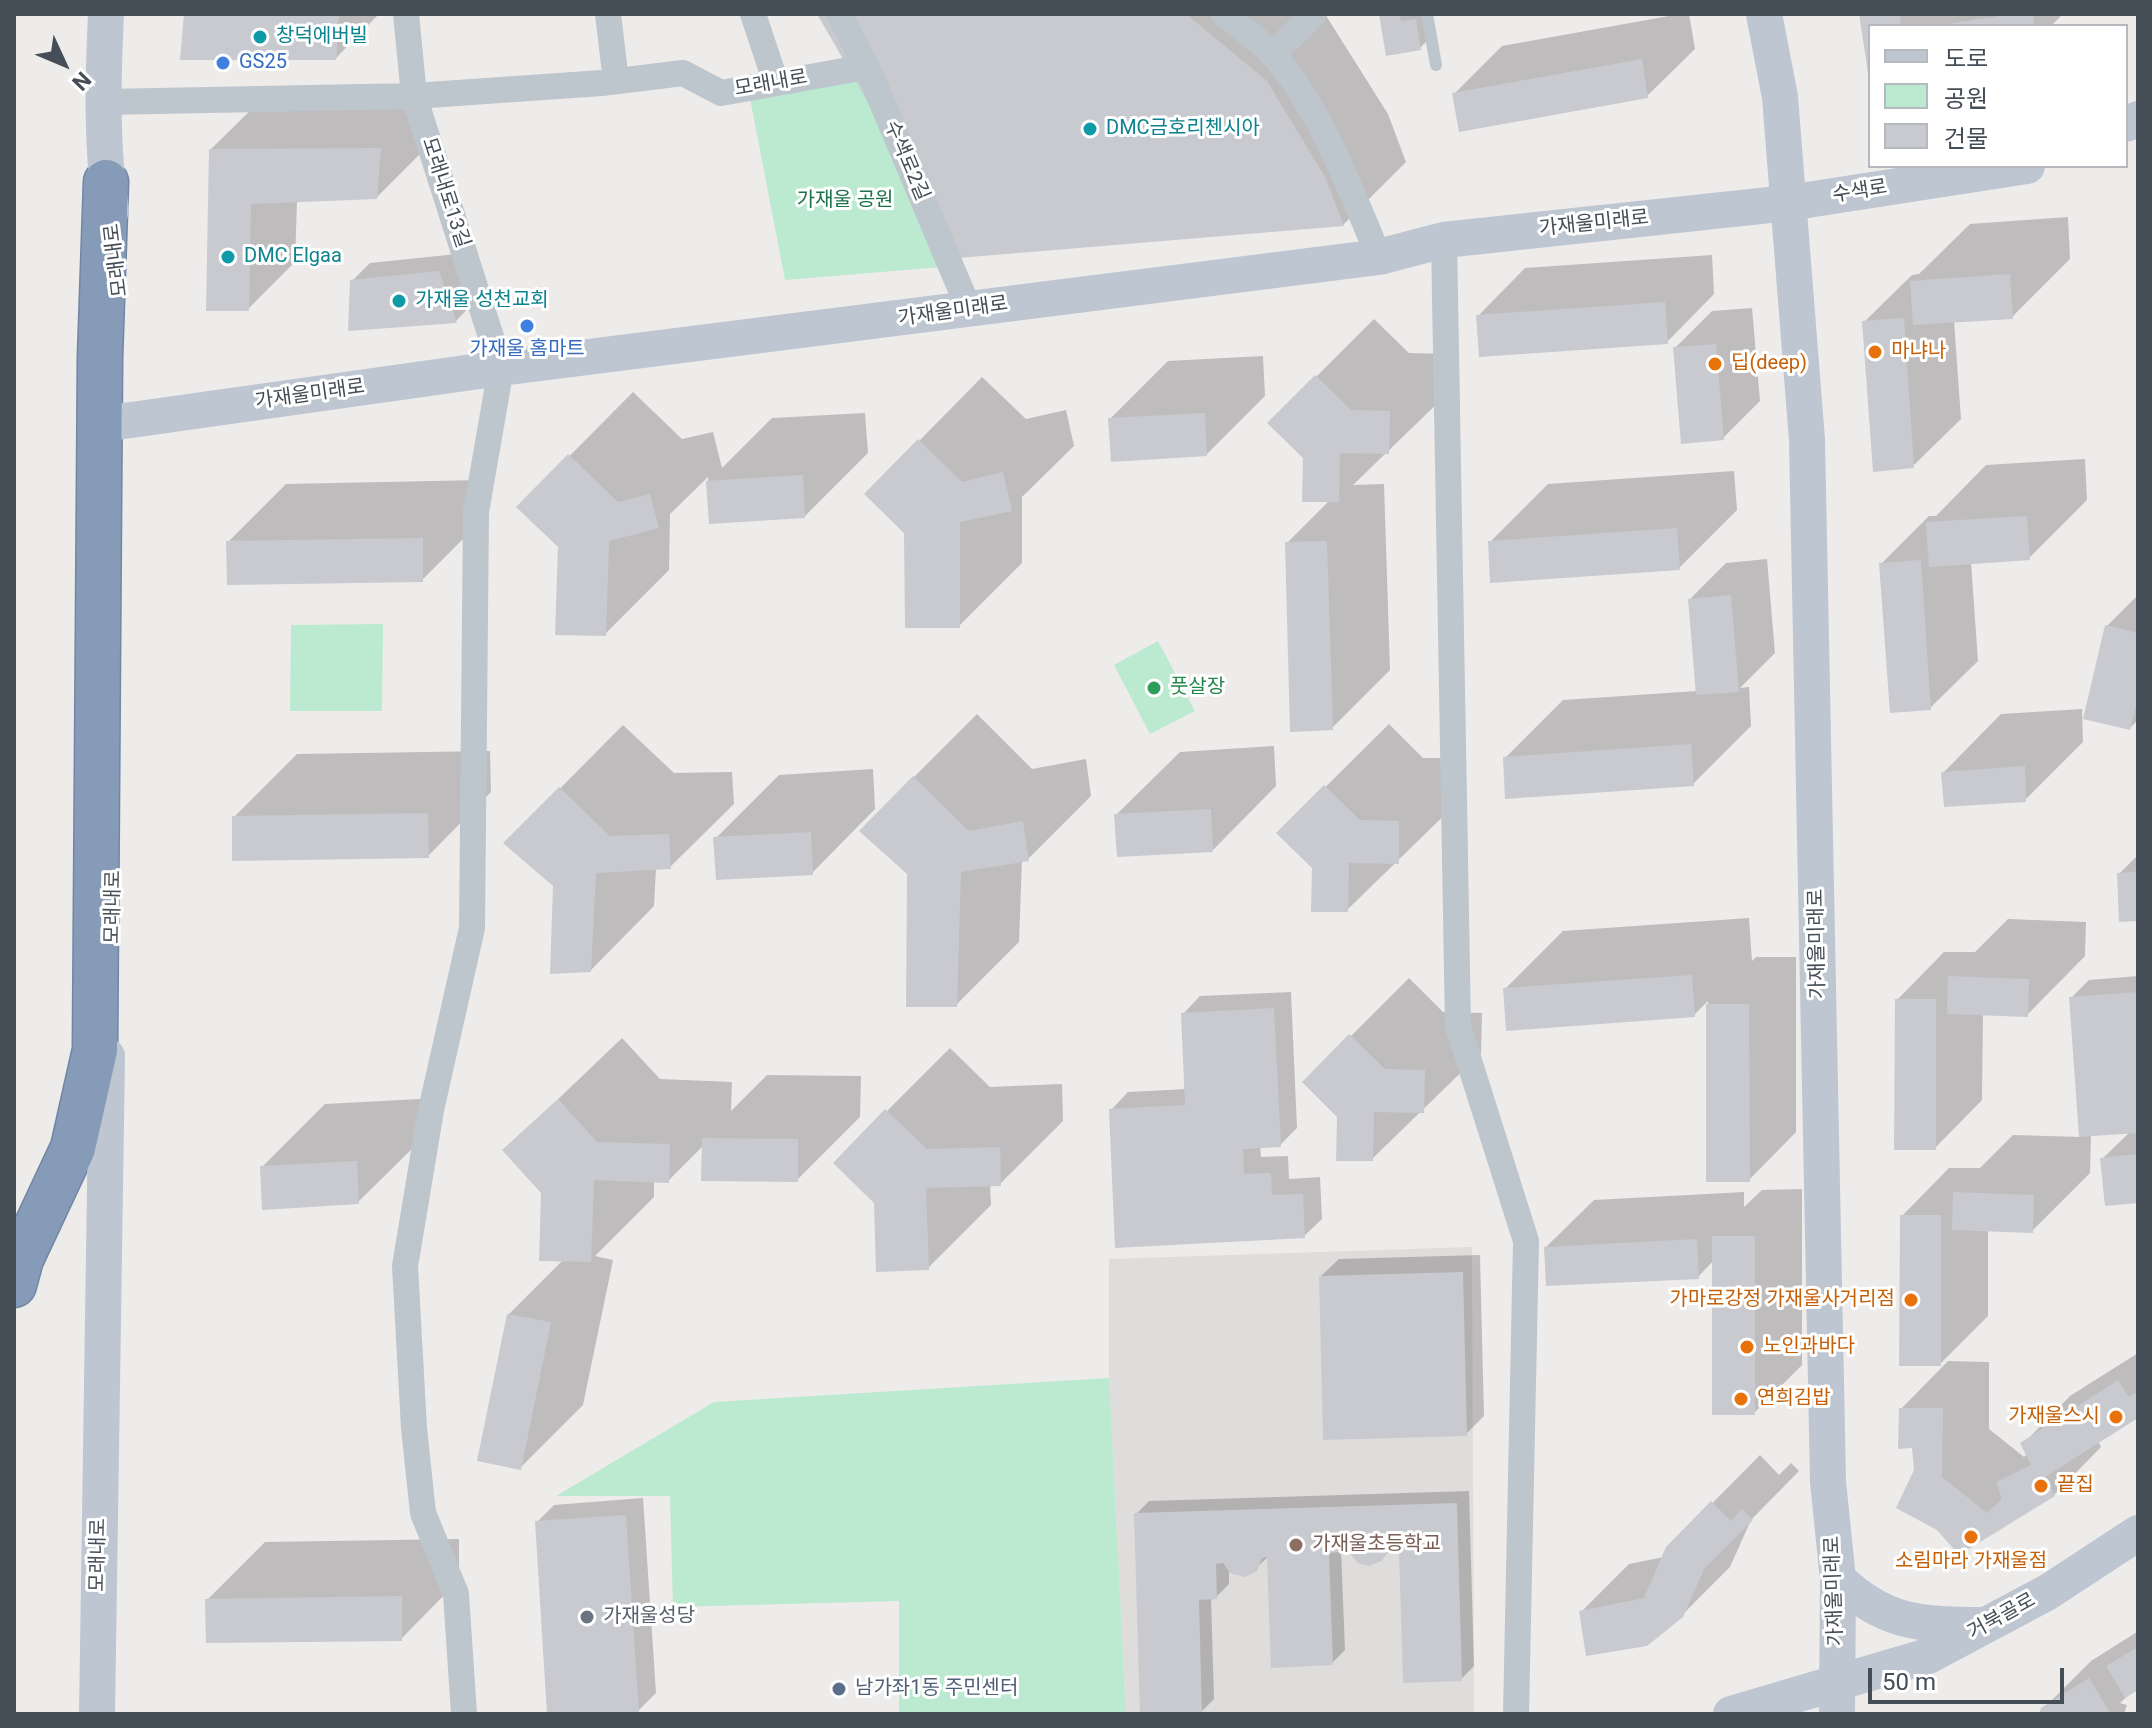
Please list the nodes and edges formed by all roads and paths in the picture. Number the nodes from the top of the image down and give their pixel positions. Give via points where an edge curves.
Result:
1 (97, 14) edge
2 (106, 14) edge
3 (113, 14) edge
4 (406, 14) edge
5 (608, 14) edge
6 (753, 14) edge
7 (839, 14) edge
8 (1224, 14) edge
9 (1314, 14) edge
10 (1427, 14) edge
11 (1764, 14) edge
12 (1272, 55) junction
13 (1436, 65) dead end
14 (866, 67) junction
15 (616, 81) junction
16 (776, 83) junction
17 (104, 85) junction
18 (414, 96) junction
19 (2014, 168) edge
20 (106, 182) junction
21 (1788, 203) junction
22 (1444, 240) junction
23 (1379, 257) junction
24 (969, 309) junction
25 (501, 368) junction
26 (117, 422) junction
27 (14, 1285) edge
28 (2138, 1533) edge
29 (1838, 1579) junction
30 (1989, 1625) junction
31 (1838, 1699) edge
32 (97, 1714) edge
33 (464, 1714) edge
34 (1516, 1714) edge
35 (1731, 1714) edge

1 - 17 main road
2 - 17 main road, 모래내로
3 - 17 main road
4 - 18 street, 모래내로13길
5 - 15 street
6 - 16 street
7 - 14 street, 수색로2길
8 - 12 street
9 - 12 street
10 - 13 lane
11 - 21 main road, 가재울미래로 via 1780,97
12 - 23 street via 1306,101
14 - 16 street, 모래내로
14 - 24 street, 수색로2길
15 - 16 street, 모래내로 via 683,73 721,93
15 - 18 street, 모래내로
17 - 18 street, 모래내로
17 - 20 main road, 모래내로
18 - 25 street, 모래내로13길
19 - 21 main road, 수색로
20 - 26 main road, 모래내로 via 124,289
20 - 27 highway via 95,1050 73,1148
21 - 22 main road, 가재울미래로
21 - 29 main road, 가재울미래로 via 1807,440 1828,1482
22 - 23 main road, 가재울미래로
22 - 34 street via 1458,1026 1526,1241
23 - 24 main road, 가재울미래로
24 - 25 main road, 가재울미래로
25 - 26 main road, 가재울미래로
25 - 33 street via 476,512 472,928 431,1110 405,1266 423,1513 456,1594
26 - 32 main road, 모래내로 via 115,942 106,1072
28 - 30 main road, 거북골로
29 - 30 main road via 1876,1609 1914,1623
29 - 31 main road, 가재울미래로
30 - 31 main road, 거북골로
31 - 35 main road, 거북골로

